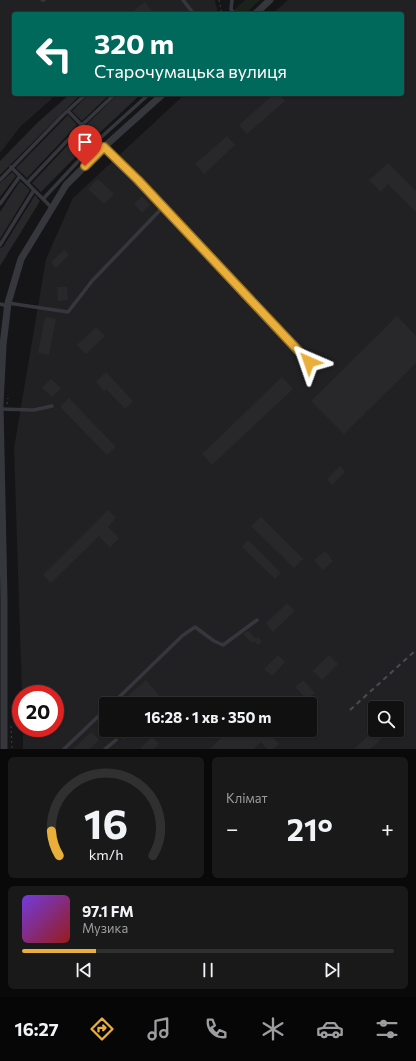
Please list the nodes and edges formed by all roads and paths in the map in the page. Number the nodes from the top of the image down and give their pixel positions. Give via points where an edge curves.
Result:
1 (183, 0) edge
2 (218, 0) edge
3 (232, 0) edge
4 (270, 0) edge
5 (192, 12) edge
6 (221, 12) edge
7 (233, 12) edge
8 (257, 12) edge
9 (84, 96) edge
10 (113, 96) edge
11 (147, 96) edge
12 (160, 96) edge
13 (68, 111) junction
14 (82, 125) junction
15 (97, 141) junction
16 (104, 147) junction
17 (11, 167) junction
18 (20, 176) junction
19 (0, 180) edge
20 (27, 183) junction
21 (34, 190) junction
22 (43, 199) junction
23 (0, 204) edge
24 (163, 207) junction
25 (52, 208) junction
26 (0, 245) edge
27 (5, 304) edge
28 (2, 330) edge
29 (309, 362) dead end
30 (1, 368) edge
31 (0, 391) edge
32 (52, 406) dead end
33 (1, 408) edge
34 (2, 598) edge
35 (257, 620) dead end
36 (119, 697) edge
37 (99, 716) edge
38 (116, 740) dead end
39 (4, 749) edge
40 (64, 749) edge
41 (105, 749) edge

1 - 5 lane
2 - 6 path
3 - 7 lane
4 - 8 street
9 - 13 lane
10 - 14 lane
11 - 15 lane
12 - 16 street
13 - 14 lane
13 - 17 lane
14 - 15 lane
14 - 20 lane
15 - 22 lane
16 - 24 lane
16 - 25 street via 66,185
17 - 18 lane
17 - 19 lane
18 - 20 lane
18 - 23 lane
20 - 21 lane
21 - 22 lane
21 - 26 lane
22 - 25 lane
24 - 27 lane via 92,281 68,312
24 - 29 lane
25 - 27 street via 21,259
27 - 28 street
28 - 30 street
30 - 31 street
31 - 33 street
32 - 33 lane via 34,410
33 - 34 street
34 - 39 street
35 - 36 lane via 223,645 195,627 182,636
37 - 40 lane
38 - 41 lane

